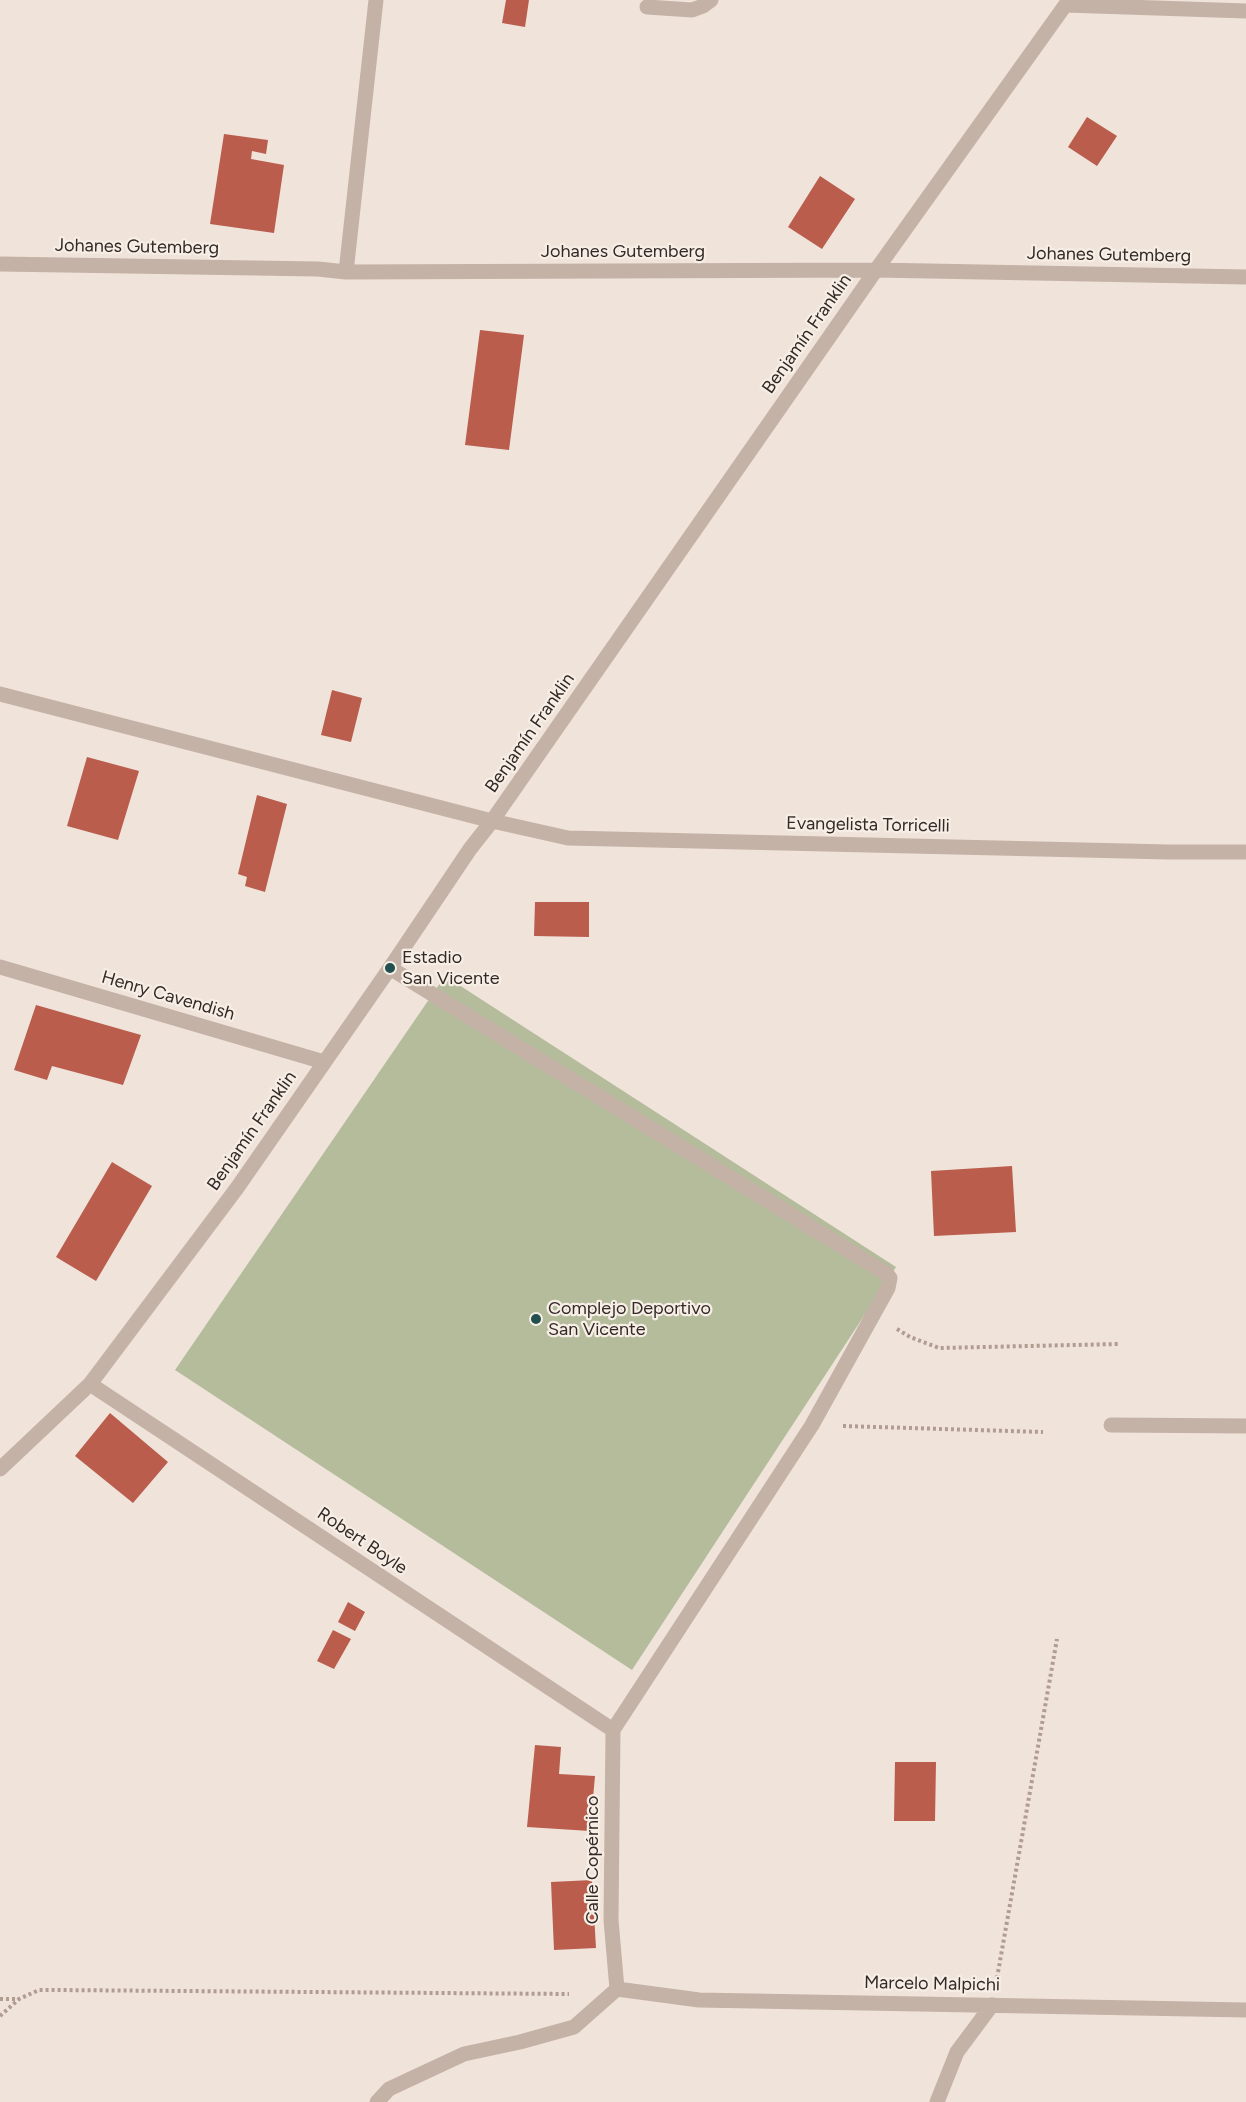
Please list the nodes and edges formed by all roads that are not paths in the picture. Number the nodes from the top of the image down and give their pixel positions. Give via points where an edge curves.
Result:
1 (376, 0) edge
2 (711, 0) edge
3 (1068, 3) edge
4 (647, 7) dead end
5 (1246, 11) edge
6 (0, 264) edge
7 (876, 270) junction
8 (346, 272) junction
9 (1246, 278) edge
10 (0, 694) edge
11 (492, 821) junction
12 (1246, 852) edge
13 (0, 967) edge
14 (390, 968) junction
15 (324, 1062) junction
16 (90, 1384) junction
17 (1111, 1425) dead end
18 (1246, 1426) edge
19 (0, 1469) edge
20 (613, 1730) junction
21 (617, 1989) junction
22 (992, 2005) junction
23 (1246, 2010) edge
24 (377, 2102) edge
25 (937, 2102) edge

1 - 8 street
2 - 4 street via 692,10
3 - 5 street
3 - 7 street, Benjamín Franklin
6 - 8 street, Johanes Gutemberg
7 - 8 street, Johanes Gutemberg
7 - 9 street, Johanes Gutemberg
7 - 11 street, Benjamín Franklin
10 - 11 street, Evangelista Torricelli
11 - 12 street, Evangelista Torricelli via 568,838
11 - 14 street, Benjamín Franklin
13 - 15 street, Henry Cavendish
14 - 15 street, Benjamín Franklin
14 - 20 street via 890,1278 812,1425
15 - 16 street, Benjamín Franklin via 237,1188
16 - 19 street, Benjamín Franklin
16 - 20 street, Robert Boyle
17 - 18 street
20 - 21 street, Calle Copérnico via 612,1920
21 - 22 street, Marcelo Malpichi via 699,2000
21 - 24 street via 574,2027 464,2054 389,2089
22 - 23 street, Marcelo Malpichi
22 - 25 street via 957,2052

